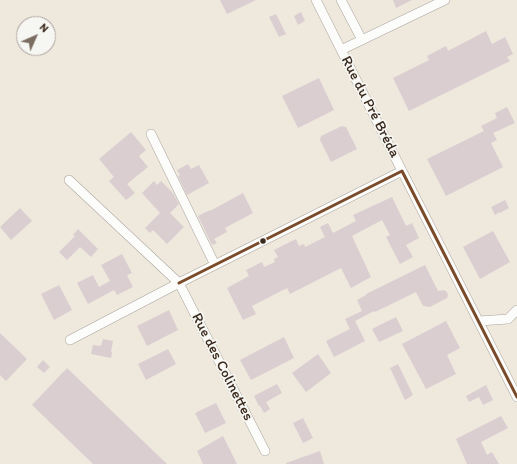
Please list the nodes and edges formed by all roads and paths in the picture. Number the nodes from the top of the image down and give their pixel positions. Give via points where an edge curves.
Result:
1 (316, 0) edge
2 (341, 0) edge
3 (445, 0) edge
4 (362, 40) junction
5 (341, 50) junction
6 (151, 134) dead end
7 (402, 171) junction
8 (69, 180) dead end
9 (215, 265) junction
10 (179, 284) junction
11 (517, 310) edge
12 (479, 321) junction
13 (70, 340) dead end
14 (517, 398) edge
15 (265, 451) dead end

1 - 5 street, Rue du Pré Bréda
2 - 4 street
3 - 4 street
4 - 5 street
5 - 7 street, Rue du Pré Bréda
6 - 9 street
7 - 9 street
7 - 12 street, Rue du Pré Bréda
8 - 10 street, Rue des Colinettes
9 - 10 street
10 - 13 street
10 - 15 street, Rue des Colinettes
11 - 12 street via 508,319
12 - 14 street, Rue du Pré Bréda

